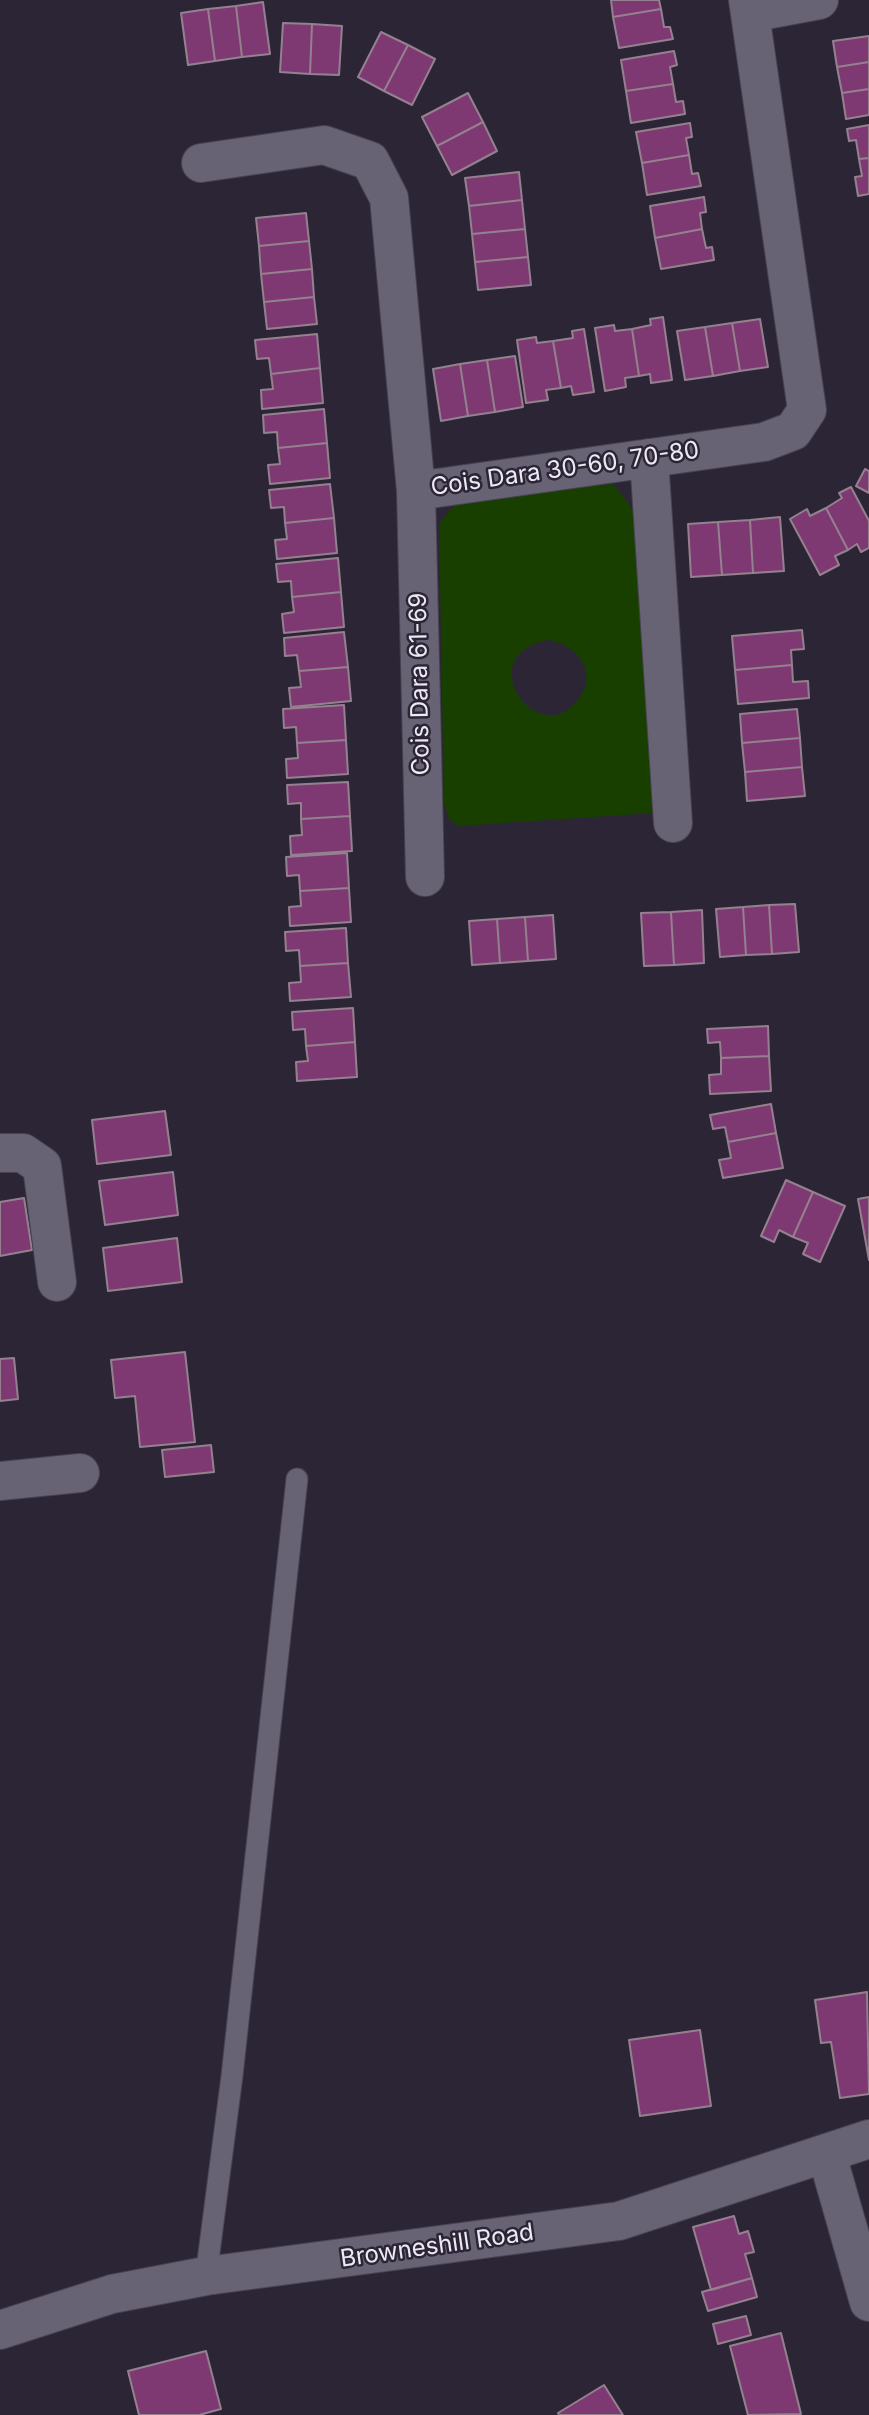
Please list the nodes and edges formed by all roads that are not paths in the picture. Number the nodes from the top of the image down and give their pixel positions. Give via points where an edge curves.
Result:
1 (819, 0) edge
2 (749, 6) edge
3 (201, 163) dead end
4 (649, 458) junction
5 (415, 491) junction
6 (673, 823) dead end
7 (425, 877) dead end
8 (0, 1153) edge
9 (57, 1282) dead end
10 (80, 1473) dead end
11 (297, 1479) dead end
12 (0, 1481) edge
13 (869, 2139) edge
14 (827, 2155) junction
15 (206, 2276) junction
16 (869, 2302) edge
17 (0, 2330) edge

1 - 2 street
2 - 4 street, Cois Dara 30-60, 70-80 via 807,410 793,431 764,442
3 - 5 street, Cois Dara 30-60, 70-80 via 324,145 370,161 389,198
4 - 5 street, Cois Dara 30-60, 70-80
4 - 6 street
5 - 7 street, Cois Dara 61-69
8 - 9 street via 23,1153 42,1166
10 - 12 street
11 - 15 lane
13 - 14 street, Browneshill Road
14 - 15 street, Browneshill Road via 620,2221
14 - 16 street
15 - 17 street, Browneshill Road via 112,2294

